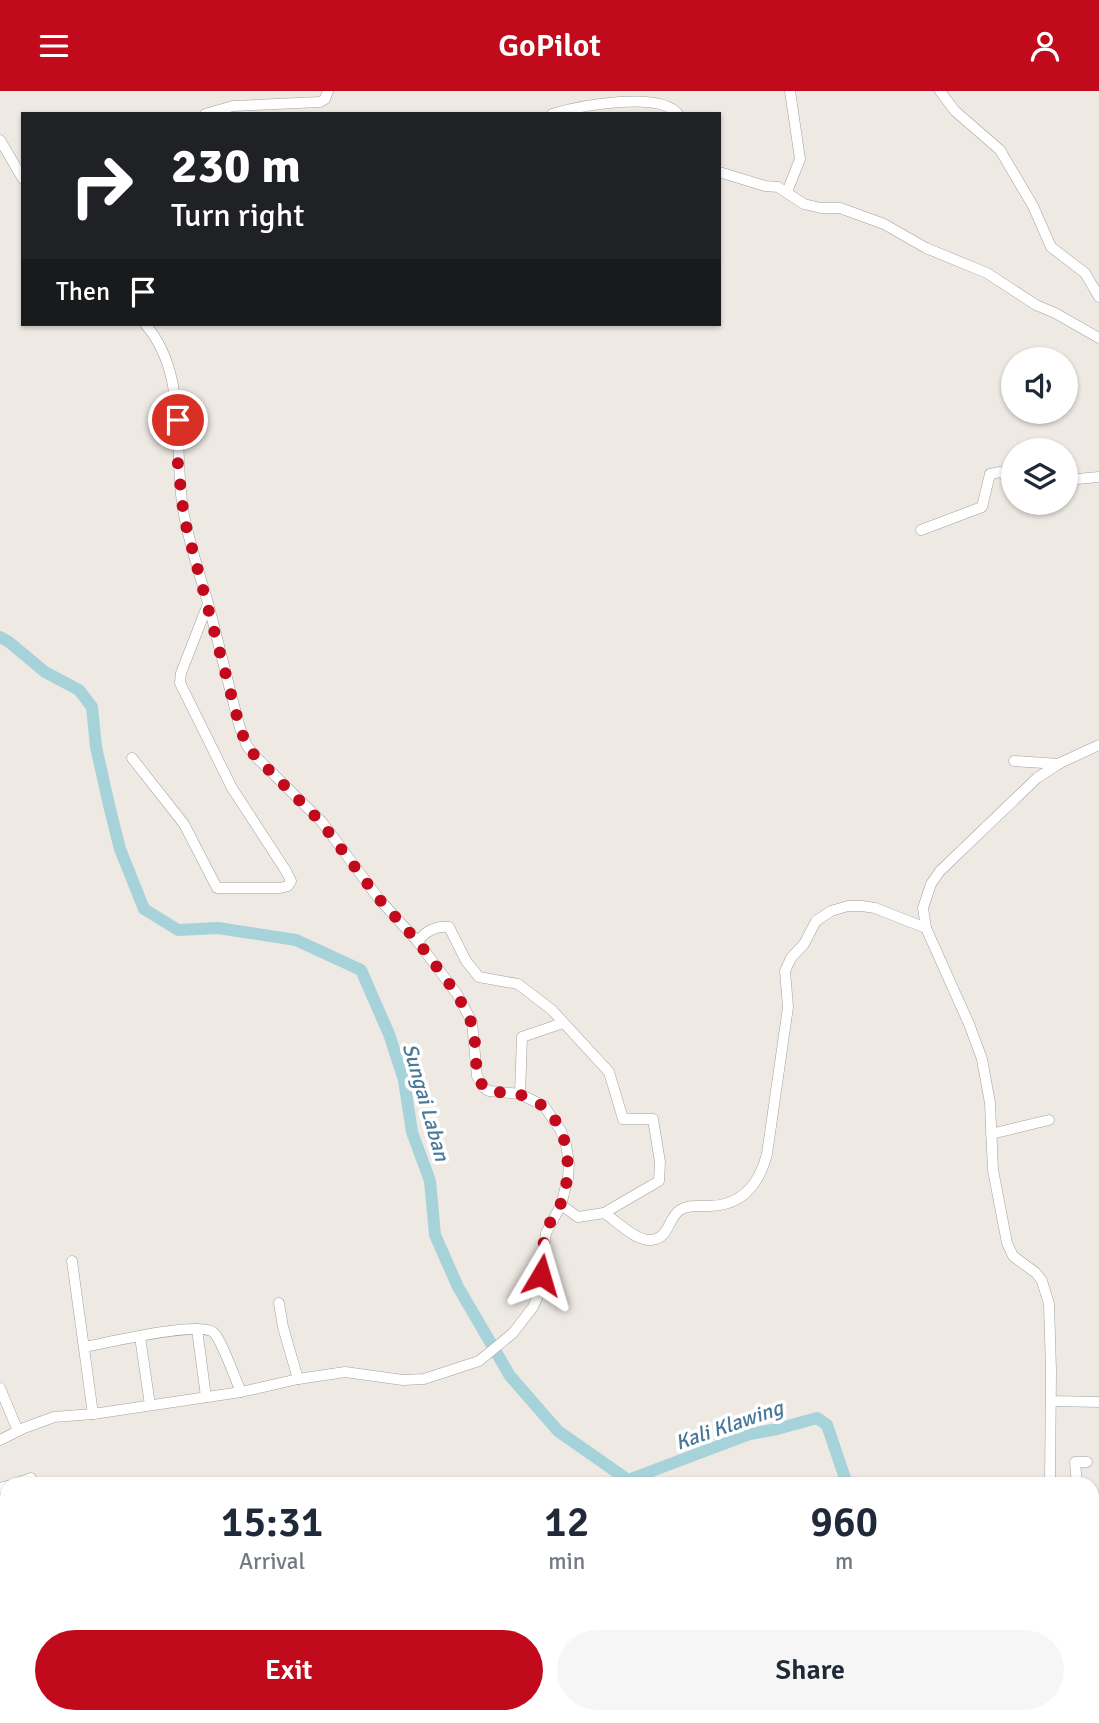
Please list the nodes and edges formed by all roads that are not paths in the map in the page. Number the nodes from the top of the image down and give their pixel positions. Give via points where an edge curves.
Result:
1 (328, 91) edge
2 (790, 91) edge
3 (940, 91) edge
4 (212, 112) edge
5 (558, 112) edge
6 (677, 112) edge
7 (0, 139) edge
8 (721, 173) edge
9 (21, 176) edge
10 (788, 192) junction
11 (1099, 297) edge
12 (147, 326) edge
13 (1099, 338) edge
14 (1001, 473) edge
15 (1099, 477) edge
16 (1078, 479) edge
17 (921, 530) dead end
18 (208, 604) junction
19 (1099, 745) edge
20 (132, 758) dead end
21 (1014, 761) dead end
22 (1060, 764) junction
23 (926, 928) junction
24 (418, 942) junction
25 (563, 1023) junction
26 (520, 1094) junction
27 (1049, 1120) dead end
28 (991, 1134) junction
29 (561, 1205) junction
30 (604, 1213) junction
31 (72, 1262) dead end
32 (279, 1303) dead end
33 (197, 1329) junction
34 (140, 1337) junction
35 (84, 1347) junction
36 (298, 1379) junction
37 (0, 1388) edge
38 (241, 1392) junction
39 (206, 1397) junction
40 (1051, 1401) junction
41 (1099, 1402) edge
42 (150, 1405) junction
43 (93, 1415) junction
44 (18, 1431) junction
45 (0, 1440) edge
46 (1087, 1462) dead end
47 (1051, 1477) edge
48 (1075, 1477) edge

1 - 4 street via 320,102 233,106
2 - 10 street via 800,159
3 - 11 street via 955,111 1000,150 1051,247 1085,272
5 - 6 street via 590,102 645,95 669,101
7 - 9 street
8 - 10 street
10 - 13 street via 804,204 840,208 884,225 987,273
12 - 18 street via 162,349 173,388 184,518
14 - 17 street via 990,474 982,507
15 - 16 street
18 - 20 street via 180,683 232,789 286,871 288,886 217,888 184,824
18 - 24 street via 247,746 321,822
19 - 22 street
21 - 22 street
22 - 23 street via 1037,779 940,871 930,884 923,908
23 - 28 street via 977,1045 988,1088
23 - 30 street via 875,908 848,906 816,921 791,958 785,971 788,1007 771,1126 763,1169 749,1191 723,1205 682,1209 665,1234 650,1240
24 - 25 street via 431,930 449,927 479,977 522,986
24 - 26 street via 470,1018 477,1076 484,1088
25 - 26 street via 522,1037
25 - 30 street via 609,1072 623,1119 653,1118 657,1136 659,1181
26 - 29 street via 544,1106 561,1131 568,1178
27 - 28 street
28 - 40 street via 1008,1248 1039,1277 1047,1295
29 - 30 street via 578,1217
29 - 36 street via 546,1233 533,1307 513,1333 479,1361 425,1379 345,1372
31 - 35 street
32 - 36 street
33 - 34 street
33 - 38 street via 217,1336
33 - 39 street
34 - 35 street
34 - 42 street
35 - 43 street
36 - 38 street
37 - 44 street
38 - 39 street
39 - 42 street
40 - 41 street
40 - 47 street
42 - 43 street
43 - 44 street via 54,1417
44 - 45 street
46 - 48 street via 1074,1463

